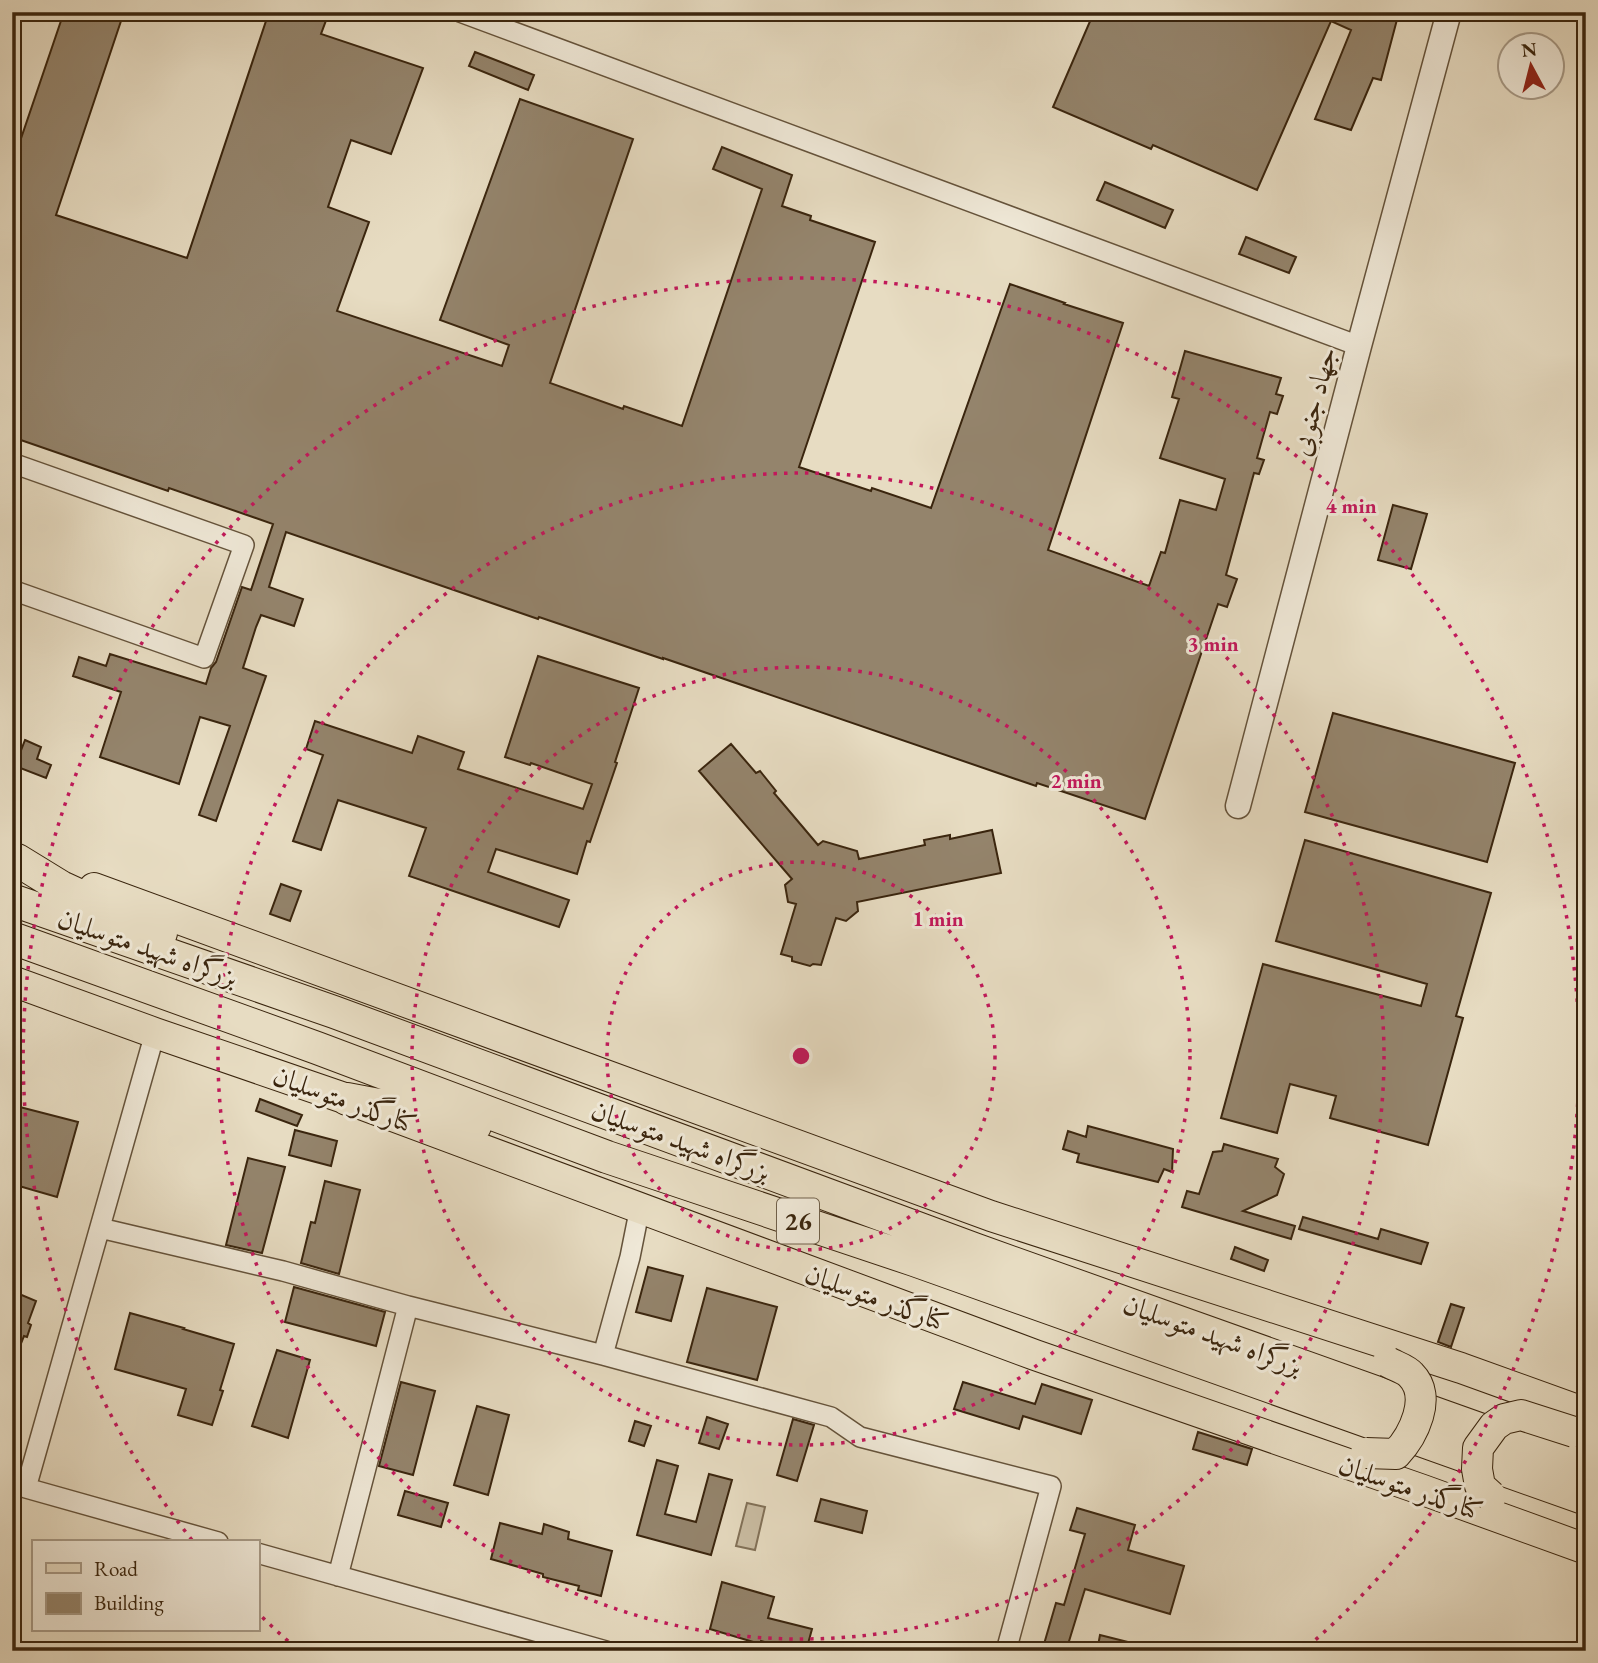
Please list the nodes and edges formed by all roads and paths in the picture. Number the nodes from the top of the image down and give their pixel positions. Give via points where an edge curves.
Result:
1 (460, 12) edge
2 (1449, 12) edge
3 (1359, 345) junction
4 (12, 463) edge
5 (12, 590) edge
6 (1238, 806) dead end
7 (15, 859) edge
8 (12, 900) edge
9 (12, 938) edge
10 (12, 981) edge
11 (334, 1012) junction
12 (155, 1033) junction
13 (347, 1099) junction
14 (607, 1157) junction
15 (640, 1207) junction
16 (1010, 1223) junction
17 (100, 1228) junction
18 (786, 1263) junction
19 (408, 1306) junction
20 (603, 1355) junction
21 (1582, 1427) edge
22 (1586, 1467) edge
23 (1586, 1499) edge
24 (1586, 1531) edge
25 (211, 1540) edge
26 (1586, 1549) edge
27 (259, 1554) edge
28 (338, 1576) junction
29 (607, 1651) edge
30 (1006, 1651) edge

1 - 3 street
2 - 3 street, جهاد جنوبی
3 - 6 street, جهاد جنوبی
4 - 5 street via 244,545 204,658
7 - 11 highway via 61,887
7 - 16 main road
8 - 11 highway, بزرگراه شهید متوسلیان
9 - 14 highway, بزرگراه شهید متوسلیان / 26
10 - 12 main road, کنارگذر متوسلیان
11 - 22 highway, بزرگراه شهید متوسلیان via 974,1250
12 - 13 main road, کنارگذر متوسلیان
12 - 17 street
13 - 14 highway
13 - 15 main road, کنارگذر متوسلیان
14 - 23 highway, بزرگراه شهید متوسلیان / 26 via 915,1260
15 - 18 main road, کنارگذر متوسلیان
15 - 20 street
16 - 18 main road, bridge via 1411,1374 1421,1401 1406,1444 1396,1454 1366,1453 872,1282
16 - 21 main road via 1461,1368
17 - 19 street via 283,1270
17 - 25 street via 26,1488
18 - 26 main road, کنارگذر متوسلیان
19 - 20 street
19 - 28 street
20 - 30 street via 831,1417 860,1437 1051,1486
21 - 24 main road, bridge via 1521,1415 1504,1419 1478,1448 1477,1469 1480,1486 1491,1496
27 - 28 street
28 - 29 street

